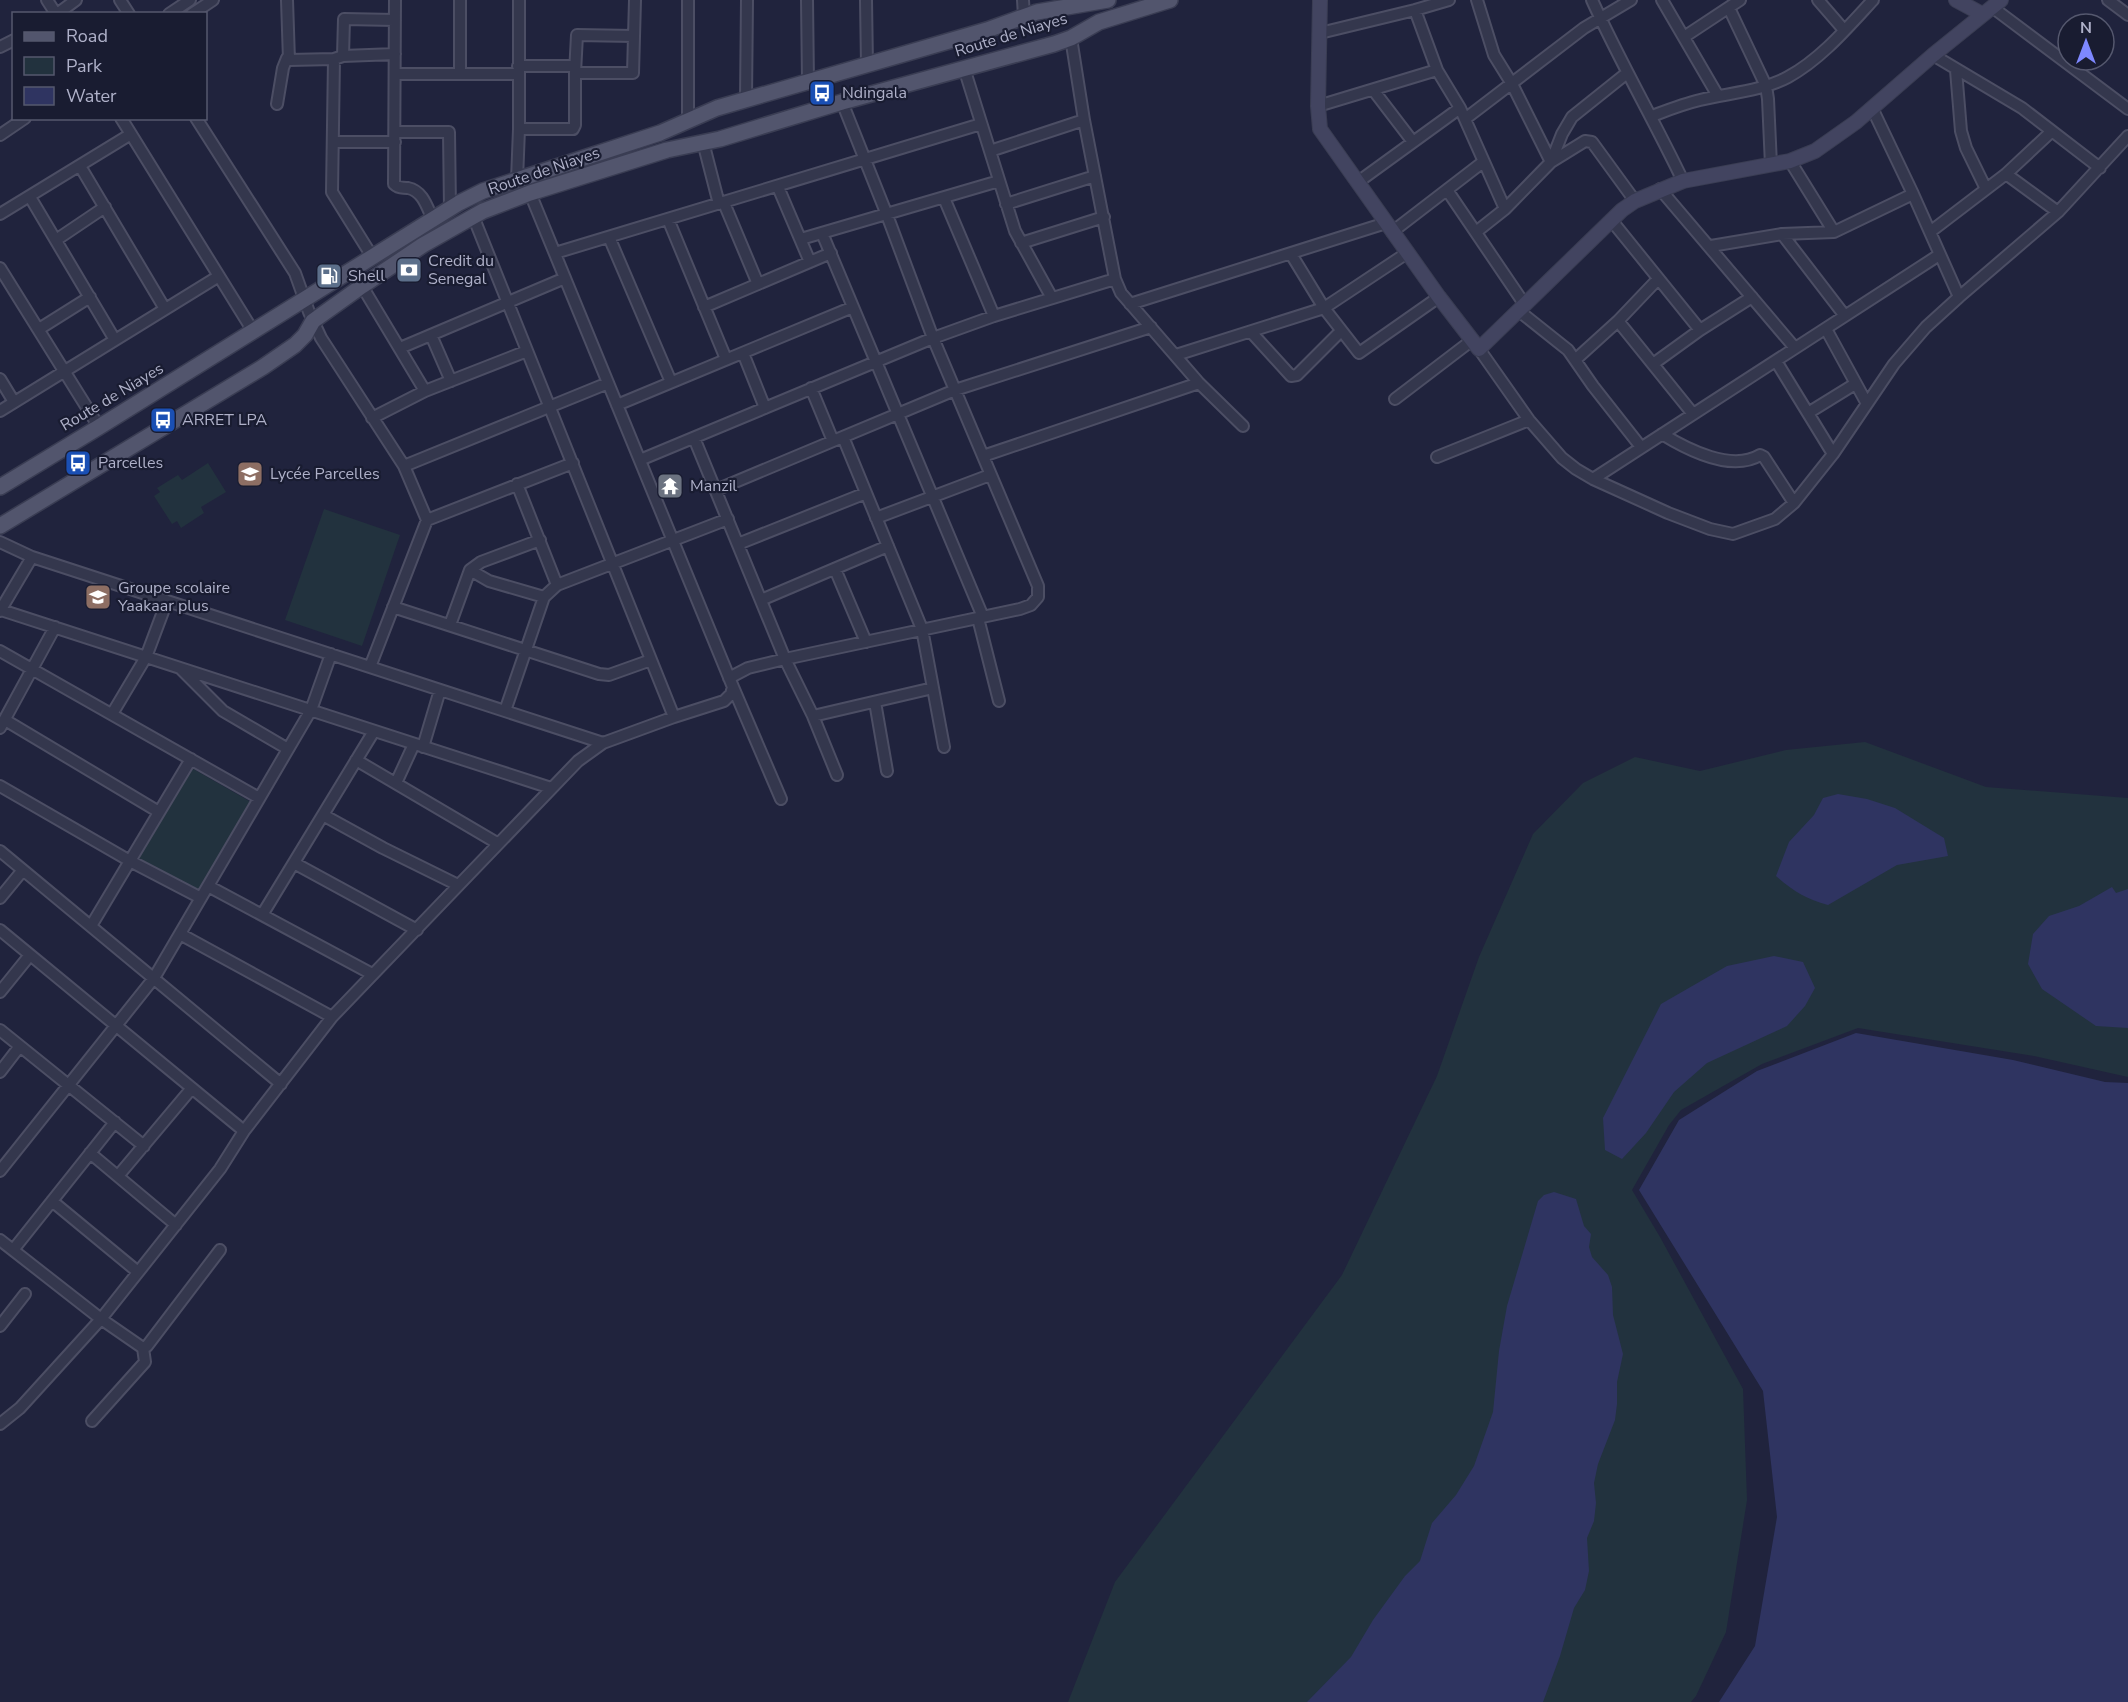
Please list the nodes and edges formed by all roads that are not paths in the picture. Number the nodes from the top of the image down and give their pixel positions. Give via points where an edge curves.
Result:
1 (76, 0) edge
2 (190, 0) edge
3 (213, 0) edge
4 (287, 0) edge
5 (395, 0) edge
6 (460, 0) edge
7 (519, 0) edge
8 (635, 0) edge
9 (688, 0) edge
10 (747, 0) edge
11 (807, 0) edge
12 (866, 0) edge
13 (1023, 0) edge
14 (1108, 0) edge
15 (1170, 0) edge
16 (1320, 0) edge
17 (1477, 0) edge
18 (1592, 0) edge
19 (1631, 0) edge
20 (1662, 0) edge
21 (1740, 0) edge
22 (1818, 0) edge
23 (1873, 0) edge
24 (1956, 0) edge
25 (2108, 0) edge
26 (1444, 1) edge
27 (1083, 2) edge
28 (1992, 7) edge
29 (1729, 8) junction
30 (1415, 10) junction
31 (59, 12) edge
32 (172, 12) edge
33 (195, 12) edge
34 (2128, 15) edge
35 (1023, 16) junction
36 (1600, 18) junction
37 (395, 20) junction
38 (1844, 30) junction
39 (1320, 33) junction
40 (634, 36) junction
41 (1684, 37) junction
42 (1071, 38) junction
43 (395, 54) junction
44 (1933, 55) junction
45 (287, 58) junction
46 (339, 58) junction
47 (867, 65) junction
48 (964, 68) junction
49 (518, 70) junction
50 (575, 70) junction
51 (1437, 70) junction
52 (1956, 70) junction
53 (1627, 73) junction
54 (395, 74) junction
55 (460, 74) junction
56 (807, 82) junction
57 (1512, 84) junction
58 (1766, 86) junction
59 (1374, 91) junction
60 (1718, 96) junction
61 (746, 99) junction
62 (842, 102) junction
63 (277, 104) dead end
64 (1318, 106) junction
65 (1460, 108) junction
66 (1872, 108) junction
67 (2128, 109) edge
68 (1652, 116) junction
69 (1465, 119) junction
70 (22, 120) edge
71 (122, 120) edge
72 (197, 120) edge
73 (1084, 120) junction
74 (688, 121) junction
75 (981, 124) junction
76 (519, 129) junction
77 (2051, 132) junction
78 (131, 134) junction
79 (0, 135) edge
80 (2128, 136) edge
81 (395, 137) junction
82 (333, 142) junction
83 (703, 142) junction
84 (1413, 142) junction
85 (990, 151) junction
86 (866, 161) junction
87 (1790, 161) junction
88 (1483, 162) junction
89 (1551, 162) junction
90 (1771, 165) junction
91 (80, 166) junction
92 (2100, 168) junction
93 (2006, 174) junction
94 (1095, 176) junction
95 (517, 180) junction
96 (999, 181) junction
97 (1683, 181) junction
98 (1358, 182) junction
99 (778, 187) junction
100 (1660, 189) junction
101 (1986, 189) junction
102 (1447, 190) junction
103 (530, 193) junction
104 (1913, 194) junction
105 (30, 197) junction
106 (944, 198) junction
107 (1635, 201) junction
108 (722, 203) junction
109 (1006, 204) junction
110 (105, 207) junction
111 (1505, 208) junction
112 (450, 209) junction
113 (2058, 213) junction
114 (0, 214) edge
115 (887, 214) junction
116 (473, 216) junction
117 (1104, 217) junction
118 (668, 219) junction
119 (433, 220) junction
120 (1612, 221) junction
121 (1389, 227) junction
122 (1476, 231) junction
123 (1930, 231) junction
124 (1834, 232) junction
125 (822, 233) junction
126 (1782, 234) junction
127 (609, 237) junction
128 (801, 239) junction
129 (56, 240) junction
130 (1021, 243) junction
131 (1711, 246) junction
132 (1407, 253) junction
133 (555, 254) junction
134 (831, 254) junction
135 (1291, 254) junction
136 (1939, 255) junction
137 (373, 258) junction
138 (810, 262) junction
139 (0, 268) edge
140 (219, 276) junction
141 (565, 278) junction
142 (1115, 279) junction
143 (1658, 279) junction
144 (758, 284) junction
145 (362, 286) junction
146 (90, 297) junction
147 (1439, 297) junction
148 (1752, 297) junction
149 (1959, 297) junction
150 (1052, 298) junction
151 (306, 300) junction
152 (508, 302) junction
153 (1130, 304) junction
154 (704, 307) junction
155 (853, 307) junction
156 (1324, 308) junction
157 (1522, 308) junction
158 (165, 309) junction
159 (994, 316) junction
160 (1845, 316) junction
161 (313, 321) junction
162 (1618, 321) junction
163 (1151, 327) junction
164 (39, 328) junction
165 (1826, 329) junction
166 (1700, 330) junction
167 (1341, 331) junction
168 (253, 332) junction
169 (1251, 332) junction
170 (431, 335) junction
171 (933, 338) junction
172 (115, 340) junction
173 (1475, 345) junction
174 (400, 348) junction
175 (1795, 348) junction
176 (527, 351) junction
177 (742, 352) junction
178 (1176, 355) junction
179 (726, 359) junction
180 (1575, 360) junction
181 (876, 361) junction
182 (1776, 361) junction
183 (1653, 364) junction
184 (65, 371) junction
185 (0, 380) edge
186 (451, 381) junction
187 (671, 382) junction
188 (608, 383) junction
189 (1200, 383) junction
190 (1855, 384) junction
191 (811, 388) junction
192 (955, 390) junction
193 (425, 391) junction
194 (1395, 399) dead end
195 (14, 402) junction
196 (1866, 402) junction
197 (617, 405) junction
198 (550, 406) junction
199 (765, 408) junction
200 (0, 411) edge
201 (1808, 413) junction
202 (898, 414) junction
203 (1693, 414) junction
204 (372, 418) junction
205 (1529, 420) junction
206 (1243, 426) dead end
207 (99, 428) junction
208 (1662, 434) junction
209 (694, 438) junction
210 (838, 439) junction
211 (1641, 447) junction
212 (1833, 454) junction
213 (983, 456) junction
214 (1437, 457) dead end
215 (640, 460) junction
216 (573, 463) junction
217 (404, 466) junction
218 (990, 475) junction
219 (1593, 479) junction
220 (518, 484) junction
221 (0, 487) edge
222 (716, 490) junction
223 (866, 493) junction
224 (933, 497) junction
225 (1794, 503) junction
226 (876, 518) junction
227 (728, 519) junction
228 (427, 520) junction
229 (0, 526) edge
230 (540, 540) junction
231 (673, 541) junction
232 (0, 542) edge
233 (738, 544) junction
234 (888, 546) junction
235 (32, 557) junction
236 (613, 564) junction
237 (835, 569) junction
238 (470, 570) junction
239 (557, 585) junction
240 (544, 597) junction
241 (760, 600) junction
242 (167, 601) junction
243 (393, 607) junction
244 (0, 610) edge
245 (980, 618) junction
246 (450, 625) junction
247 (55, 627) junction
248 (922, 629) junction
249 (866, 642) junction
250 (526, 650) junction
251 (0, 651) edge
252 (331, 654) junction
253 (146, 657) junction
254 (784, 659) junction
255 (651, 660) junction
256 (370, 667) junction
257 (179, 668) junction
258 (32, 669) junction
259 (731, 683) junction
260 (933, 688) junction
261 (440, 690) junction
262 (999, 701) dead end
263 (875, 702) junction
264 (311, 710) junction
265 (505, 711) junction
266 (112, 714) junction
267 (813, 716) junction
268 (674, 717) junction
269 (2, 724) edge
270 (374, 731) junction
271 (603, 743) junction
272 (419, 745) junction
273 (944, 747) dead end
274 (288, 749) junction
275 (191, 759) junction
276 (356, 760) junction
277 (887, 771) dead end
278 (837, 775) dead end
279 (396, 783) junction
280 (0, 786) edge
281 (552, 788) junction
282 (259, 798) junction
283 (781, 798) dead end
284 (159, 812) junction
285 (323, 815) junction
286 (497, 843) junction
287 (0, 851) edge
288 (130, 861) junction
289 (294, 863) junction
290 (23, 870) junction
291 (458, 885) junction
292 (208, 886) junction
293 (0, 898) edge
294 (201, 898) junction
295 (262, 915) junction
296 (91, 926) junction
297 (0, 930) edge
298 (417, 930) junction
299 (180, 934) junction
300 (30, 955) junction
301 (372, 974) junction
302 (154, 978) junction
303 (0, 992) edge
304 (332, 1017) junction
305 (116, 1026) junction
306 (0, 1030) edge
307 (20, 1046) junction
308 (0, 1072) edge
309 (281, 1084) junction
310 (69, 1085) junction
311 (192, 1088) junction
312 (115, 1122) junction
313 (244, 1131) junction
314 (144, 1146) junction
315 (90, 1153) junction
316 (0, 1171) edge
317 (118, 1176) junction
318 (52, 1202) junction
319 (176, 1225) junction
320 (0, 1240) edge
321 (12, 1250) junction
322 (220, 1250) dead end
323 (138, 1272) junction
324 (25, 1294) dead end
325 (101, 1319) junction
326 (2, 1321) edge
327 (143, 1348) junction
328 (92, 1421) dead end
329 (0, 1424) edge

1 - 31 street
2 - 32 street
3 - 33 street
4 - 45 street
5 - 37 street
6 - 55 street
7 - 49 street
8 - 40 street
9 - 74 street
10 - 61 street
11 - 56 street
12 - 47 street
13 - 35 street
14 - 27 main road, Route de Niayes
15 - 42 main road, Route de Niayes via 1099,22
16 - 39 street
17 - 57 street via 1494,56
18 - 36 street
19 - 36 street
20 - 41 street
21 - 29 street
22 - 38 street
23 - 38 street
24 - 28 street
25 - 34 street
26 - 30 street
27 - 35 main road, Route de Niayes
28 - 44 street
28 - 67 street
29 - 41 street
29 - 58 street
30 - 39 street
30 - 51 street
35 - 47 main road, Route de Niayes
36 - 53 street
36 - 57 street
37 - 43 street
37 - 46 street via 344,19
38 - 58 street via 1808,63
39 - 64 street
40 - 50 street via 577,35
40 - 50 street via 633,73
41 - 60 street
42 - 48 main road, Route de Niayes
42 - 73 street
43 - 46 street
43 - 54 street
44 - 52 street
44 - 66 street
45 - 46 street
45 - 63 street
46 - 82 street
47 - 56 main road, Route de Niayes
48 - 62 main road, Route de Niayes
48 - 75 street
49 - 50 street
49 - 55 street
49 - 76 street
50 - 76 street via 573,129
51 - 59 street
51 - 65 street
52 - 77 street via 2022,108
52 - 101 street via 1961,131
53 - 68 street
53 - 89 street via 1572,117
54 - 55 street
54 - 81 street
56 - 61 main road, Route de Niayes
57 - 69 street
57 - 89 street
58 - 60 street
58 - 90 street
59 - 64 street
59 - 84 street
60 - 68 street
61 - 74 main road, Route de Niayes
62 - 83 main road, Route de Niayes
62 - 86 street
64 - 98 street via 1320,129
65 - 69 street
65 - 84 street
66 - 87 street via 1837,137
66 - 104 street
68 - 97 street
69 - 88 street
70 - 79 street
71 - 78 street
72 - 151 street via 296,273
73 - 85 street
73 - 94 street
74 - 95 main road, Route de Niayes
75 - 85 street
75 - 86 street
76 - 95 street
77 - 92 street
77 - 93 street
78 - 91 street
78 - 140 street
80 - 92 street
81 - 82 street
81 - 112 street via 449,132
81 - 119 street via 394,184 420,193
82 - 137 street via 332,192
83 - 103 main road, Route de Niayes
83 - 108 street
84 - 98 street
85 - 96 street
86 - 99 street
86 - 115 street
87 - 90 street
87 - 124 street
88 - 102 street
88 - 111 street
89 - 107 street via 1589,140
89 - 111 street
90 - 97 street
91 - 105 street
91 - 110 street
92 - 113 street
93 - 101 street
93 - 113 street
94 - 109 street
94 - 117 street
95 - 112 main road, Route de Niayes via 483,191
96 - 106 street
96 - 109 street
97 - 100 street
98 - 121 street
99 - 108 street
99 - 128 street
100 - 107 street
100 - 131 street
101 - 123 street
102 - 121 street
102 - 122 street
103 - 116 main road, Route de Niayes
103 - 133 street
104 - 123 street
104 - 124 street
105 - 114 street
105 - 129 street
106 - 115 street
106 - 159 street
107 - 120 street
108 - 118 street
108 - 144 street
109 - 130 street
110 - 129 street
110 - 158 street
111 - 122 street
112 - 119 main road, Route de Niayes
113 - 149 street
115 - 125 street
115 - 171 street
116 - 145 main road, Route de Niayes
116 - 152 street
117 - 130 street
117 - 142 street
118 - 127 street
118 - 154 street
119 - 137 main road, Route de Niayes
120 - 143 street
120 - 157 street
121 - 132 street
121 - 135 street
122 - 157 street
123 - 136 street
124 - 126 street
125 - 128 street
125 - 134 street
126 - 131 street
126 - 160 street
127 - 133 street
127 - 187 street
128 - 138 street
129 - 146 street
130 - 150 street
131 - 148 street
132 - 147 street
132 - 156 street
133 - 141 street
134 - 138 street
134 - 155 street
135 - 153 street
135 - 156 street
136 - 149 street
136 - 160 street
137 - 151 main road, Route de Niayes
138 - 144 street
139 - 164 street
140 - 158 street
140 - 168 street
141 - 152 street
141 - 188 street
142 - 150 street
142 - 153 street
143 - 162 street
143 - 166 street
144 - 154 street
145 - 161 main road, Route de Niayes
145 - 174 street
146 - 164 street
146 - 172 street
147 - 167 street via 1359,353
147 - 173 street
148 - 166 street
148 - 175 street
149 - 196 street via 1926,327
150 - 159 street
151 - 161 street
151 - 168 main road, Route de Niayes
152 - 170 street
152 - 176 street
153 - 163 street
154 - 179 street
155 - 177 street
155 - 181 street
156 - 167 street
156 - 169 street
157 - 173 street
157 - 180 street
158 - 172 street
159 - 171 street
160 - 165 street
161 - 204 street
161 - 229 main road, Route de Niayes via 296,345 263,368
162 - 180 street
162 - 183 street
163 - 178 street
163 - 192 street
164 - 184 street
165 - 175 street
165 - 190 street
166 - 183 street
167 - 169 street via 1294,376
168 - 207 main road, Route de Niayes
169 - 178 street
170 - 174 street
170 - 186 street
171 - 181 street
171 - 192 street
172 - 184 street
173 - 194 street
173 - 205 street
174 - 193 street
175 - 182 street
176 - 186 street
176 - 198 street
177 - 179 street
177 - 199 street
178 - 189 street
179 - 187 street
180 - 211 street
181 - 191 street
181 - 202 street
182 - 201 street
182 - 203 street
183 - 203 street
184 - 195 street
184 - 207 street
185 - 195 street
186 - 193 street
187 - 197 street
188 - 197 street
188 - 198 street
189 - 206 street
189 - 213 street
190 - 196 street
190 - 201 street
191 - 199 street
191 - 210 street
192 - 202 street
192 - 213 street
193 - 204 street
195 - 200 street
196 - 212 street
197 - 215 street
198 - 216 street
198 - 217 street
199 - 209 street
201 - 212 street
202 - 210 street
202 - 224 street
203 - 208 street
204 - 217 street
205 - 214 street
205 - 219 street via 1562,458
207 - 221 main road, Route de Niayes
208 - 211 street
208 - 225 street via 1681,446 1731,462 1764,457
209 - 215 street
209 - 222 street
210 - 222 street
210 - 223 street
211 - 219 street
212 - 225 street
213 - 218 street
215 - 231 street
216 - 220 street
216 - 236 street
217 - 228 street
218 - 224 street
218 - 245 street via 1039,592 1031,605
219 - 225 street via 1710,530 1733,534 1775,519
220 - 228 street
220 - 230 street
222 - 227 street
223 - 226 street
223 - 233 street
224 - 226 street
224 - 245 street
226 - 234 street
227 - 231 street
227 - 233 street
228 - 243 street
230 - 238 street via 481,562
230 - 239 street
231 - 236 street
231 - 259 street
232 - 235 street
233 - 241 street
234 - 237 street
234 - 248 street
235 - 242 street
235 - 244 street
236 - 239 street
236 - 255 street
237 - 241 street
237 - 249 street
238 - 240 street via 489,581
238 - 246 street
239 - 240 street
240 - 250 street
241 - 254 street
242 - 252 street
242 - 253 street
243 - 246 street
243 - 256 street
244 - 247 street
245 - 248 street
245 - 262 street
246 - 250 street
247 - 253 street
247 - 258 street
248 - 249 street
248 - 260 street
249 - 254 street
250 - 255 street via 604,675
250 - 265 street
251 - 258 street
252 - 256 street
252 - 264 street
253 - 257 street
253 - 266 street
254 - 259 street via 748,668
254 - 267 street
255 - 268 street
256 - 261 street
257 - 264 street
257 - 274 street via 223,711
258 - 266 street
258 - 269 street
259 - 268 street via 731,694 724,701
259 - 283 street
260 - 263 street
260 - 273 street
261 - 265 street
261 - 272 street
263 - 267 street
263 - 277 street
264 - 270 street
264 - 274 street
265 - 271 street
266 - 275 street
267 - 278 street
268 - 271 street
269 - 284 street
270 - 272 street
270 - 276 street
271 - 281 street via 578,761
272 - 279 street
272 - 281 street
274 - 282 street
275 - 282 street
275 - 284 street
276 - 279 street
276 - 285 street
279 - 286 street
280 - 288 street
281 - 286 street
282 - 292 street
284 - 288 street
285 - 289 street
285 - 291 street
286 - 291 street
287 - 290 street
288 - 294 street
288 - 296 street
289 - 295 street
289 - 298 street
290 - 293 street
290 - 296 street
291 - 298 street
292 - 294 street
292 - 295 street
294 - 299 street
295 - 301 street
296 - 302 street
297 - 300 street
298 - 301 street
299 - 302 street
299 - 304 street
300 - 303 street
300 - 305 street
301 - 304 street
302 - 305 street
302 - 309 street
304 - 309 street
305 - 310 street
305 - 311 street
306 - 307 street
307 - 308 street
307 - 310 street
309 - 313 street
310 - 312 street
310 - 316 street
311 - 313 street
311 - 314 street
312 - 314 street
312 - 315 street
313 - 319 street
314 - 317 street
315 - 317 street
315 - 318 street
317 - 319 street
318 - 321 street
318 - 323 street
319 - 323 street
320 - 321 street
321 - 325 street
322 - 327 street
323 - 325 street
324 - 326 street
325 - 327 street
325 - 329 street via 20,1408
327 - 328 street via 145,1362

